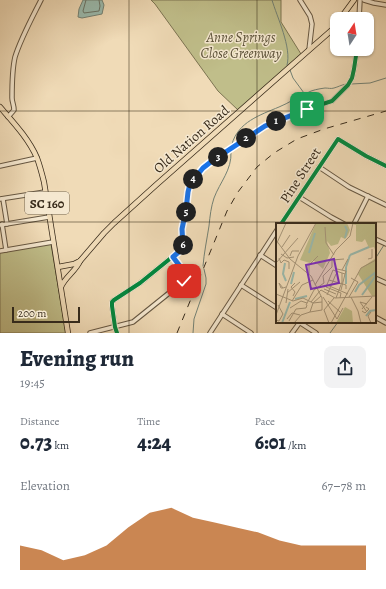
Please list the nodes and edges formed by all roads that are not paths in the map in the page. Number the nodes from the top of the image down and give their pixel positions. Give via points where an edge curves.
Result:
1 (41, 0) edge
2 (300, 0) edge
3 (354, 0) edge
4 (360, 0) edge
5 (364, 0) edge
6 (386, 5) edge
7 (345, 12) edge
8 (359, 12) edge
9 (330, 32) edge
10 (309, 50) junction
11 (356, 56) edge
12 (0, 107) edge
13 (8, 117) junction
14 (36, 156) junction
15 (0, 166) edge
16 (386, 166) edge
17 (319, 167) junction
18 (45, 192) junction
19 (368, 196) junction
20 (299, 197) junction
21 (2, 199) edge
22 (386, 205) edge
23 (49, 217) junction
24 (282, 223) edge
25 (342, 223) edge
26 (354, 223) edge
27 (7, 224) junction
28 (1, 225) edge
29 (276, 231) edge
30 (376, 239) edge
31 (53, 242) junction
32 (386, 244) edge
33 (6, 250) junction
34 (0, 251) edge
35 (260, 255) junction
36 (173, 257) junction
37 (80, 261) junction
38 (276, 265) edge
39 (58, 267) junction
40 (376, 278) edge
41 (386, 283) edge
42 (241, 285) junction
43 (61, 288) junction
44 (276, 307) edge
45 (222, 314) junction
46 (376, 318) edge
47 (299, 323) edge
48 (301, 323) edge
49 (386, 323) edge
50 (115, 327) junction
51 (68, 333) edge
52 (90, 333) edge
53 (117, 333) edge
54 (210, 333) edge
55 (251, 333) edge
56 (292, 333) edge
57 (316, 333) edge

1 - 13 street via 15,58 12,76 14,110
2 - 10 street via 312,24
3 - 7 main road
4 - 8 street
5 - 6 street
9 - 10 main road, Old Nation Road
10 - 37 main road, Old Nation Road via 114,223
11 - 36 street via 352,78 332,101 265,126 203,168 190,184 182,229 183,246
12 - 13 main road, SC 160
13 - 14 main road, SC 160
14 - 15 street
14 - 18 main road, SC 160
16 - 17 street, Pine Street via 338,139
17 - 19 street
17 - 20 street, Pine Street
18 - 21 street
18 - 23 main road, SC 160
19 - 22 street
19 - 26 street
20 - 24 street, Pine Street
20 - 25 street
21 - 27 street
23 - 27 street
23 - 31 main road, SC 160
27 - 28 street
28 - 33 street
29 - 35 street
30 - 32 street
31 - 33 street
31 - 39 main road, SC 160
33 - 34 street
35 - 38 street
35 - 42 street
36 - 50 street via 112,302
36 - 50 street via 185,273 185,280 133,322
37 - 39 main road
37 - 43 main road, Old Nation Road
39 - 43 main road
40 - 41 street
42 - 44 street
42 - 45 street
43 - 51 main road
45 - 54 street
45 - 55 street
46 - 49 street
47 - 56 street
48 - 57 street
50 - 52 street
50 - 53 street

